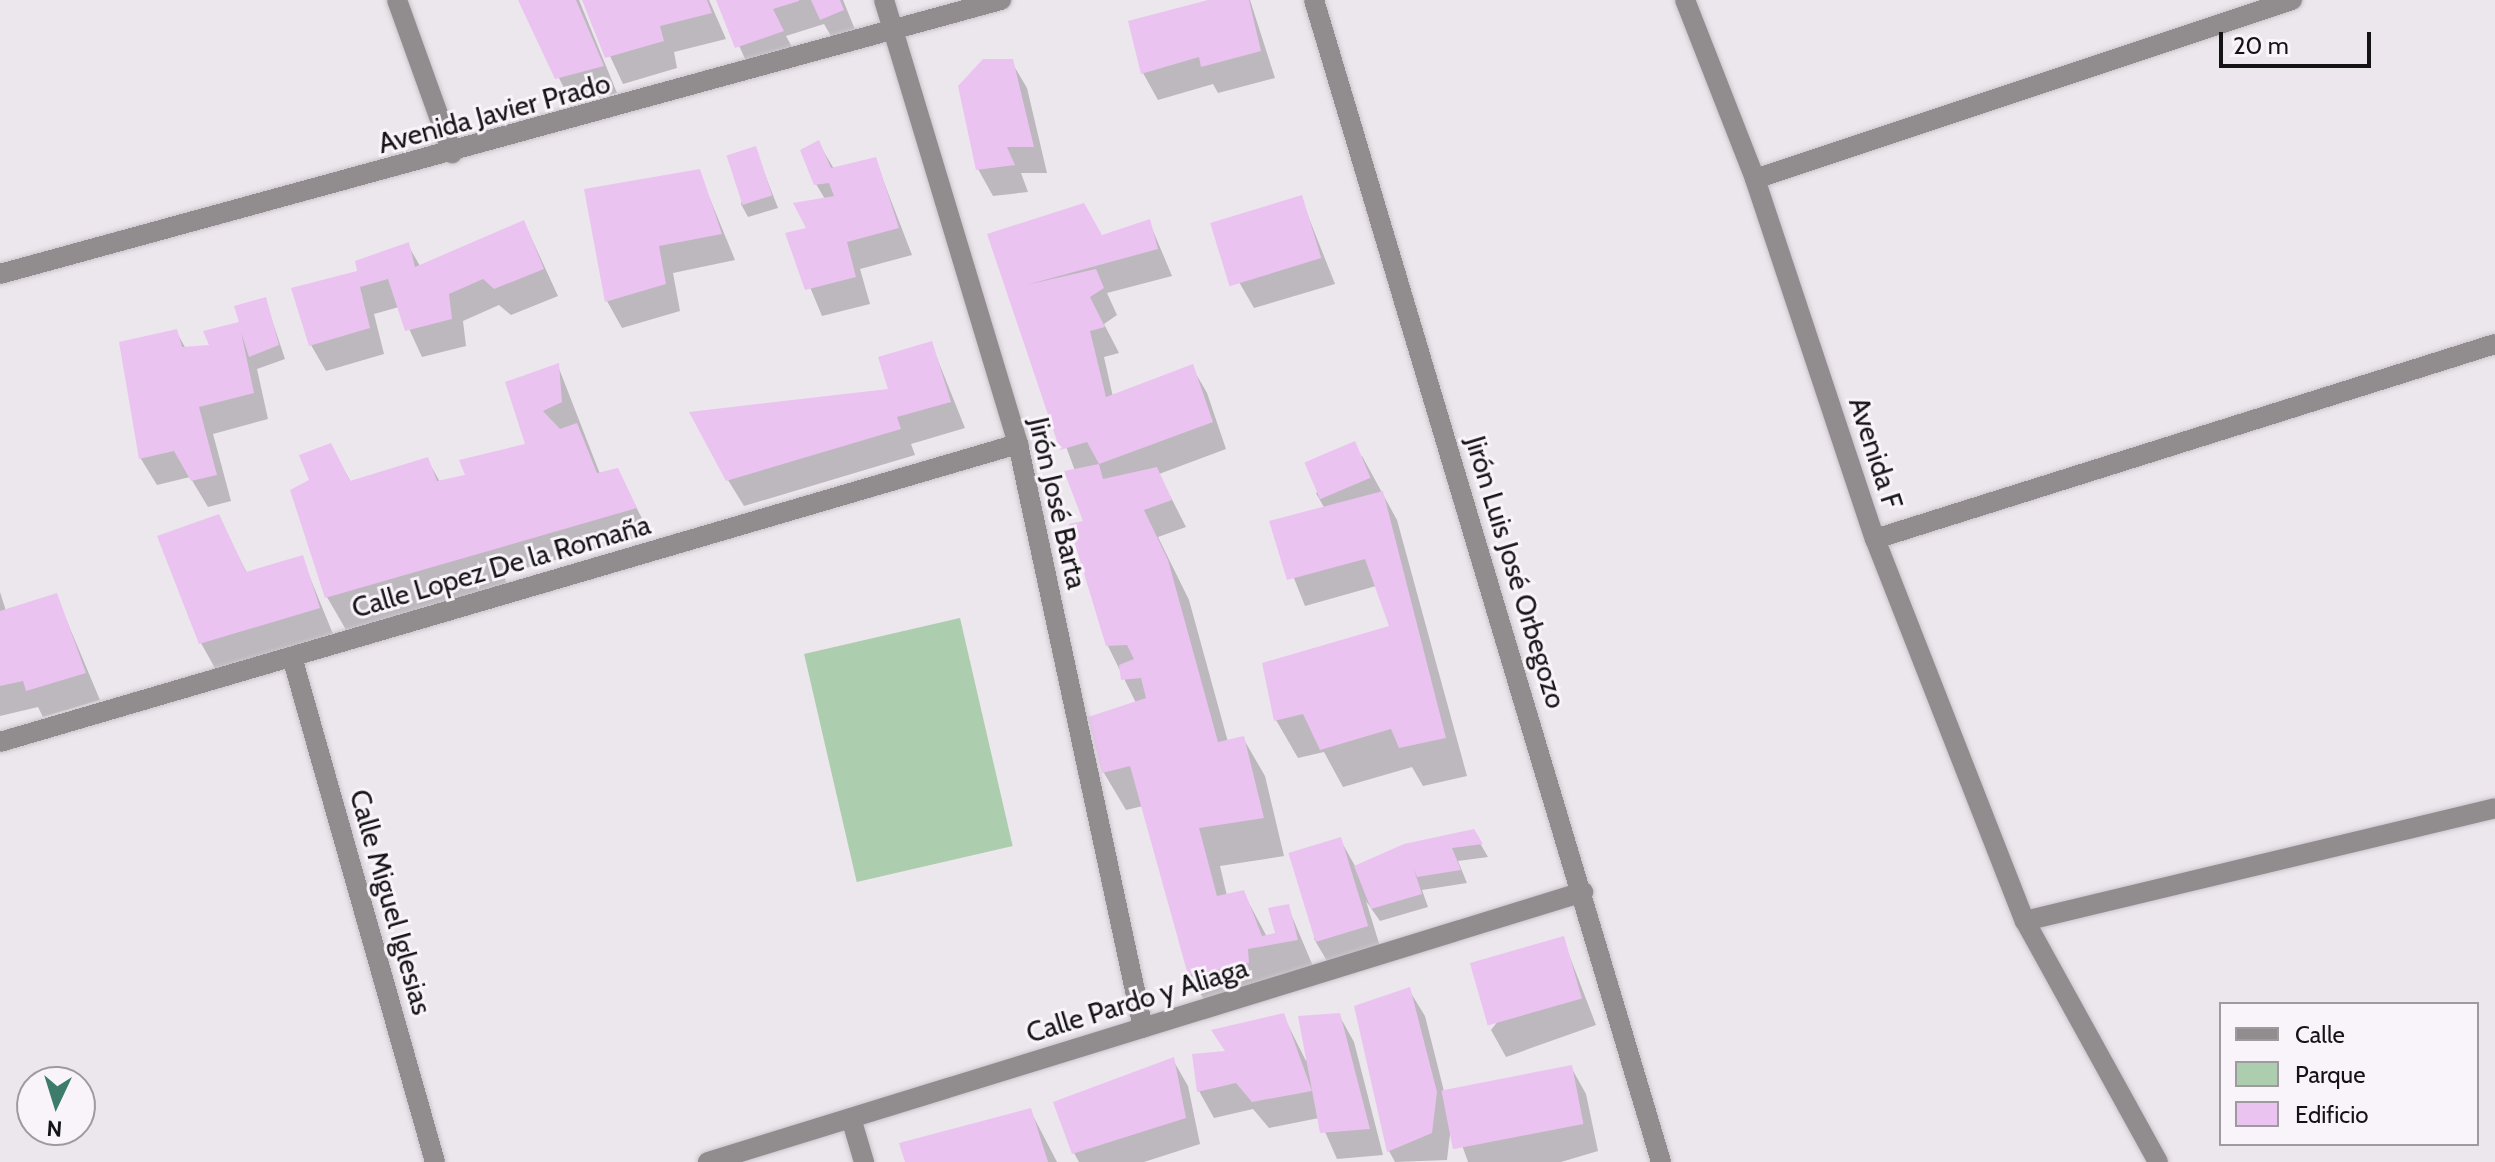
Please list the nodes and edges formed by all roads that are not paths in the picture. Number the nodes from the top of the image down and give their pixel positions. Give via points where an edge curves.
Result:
1 (397, 0) edge
2 (884, 0) edge
3 (1001, 0) edge
4 (1314, 0) edge
5 (1685, 0) edge
6 (2292, 0) edge
7 (894, 35) junction
8 (452, 153) junction
9 (1755, 179) junction
10 (0, 274) edge
11 (2495, 344) edge
12 (1018, 444) junction
13 (1875, 539) junction
14 (292, 657) junction
15 (0, 742) edge
16 (2495, 808) edge
17 (1583, 892) junction
18 (2025, 921) junction
19 (1143, 1028) junction
20 (851, 1118) junction
21 (435, 1162) edge
22 (708, 1162) edge
23 (864, 1162) edge
24 (1661, 1162) edge
25 (2158, 1162) edge

1 - 8 street
2 - 7 street, Jirón José Barta
3 - 7 street, Avenida Javier Prado
4 - 17 street, Jirón Luis José Orbegozo
5 - 9 street, Avenida F
6 - 9 street
7 - 8 street, Avenida Javier Prado
7 - 12 street, Jirón José Barta
8 - 10 street, Avenida Javier Prado
9 - 13 street, Avenida F
11 - 13 street
12 - 14 street, Calle Lopez De la Romaña
12 - 19 street, Jirón José Barta
13 - 18 street, Avenida F
14 - 15 street, Calle Lopez De la Romaña
14 - 21 street, Calle Miguel Iglesias
16 - 18 street
17 - 19 street, Calle Pardo y Aliaga
17 - 24 street, Jirón Luis José Orbegozo
18 - 25 street, Avenida F
19 - 20 street, Calle Pardo y Aliaga
20 - 22 street, Calle Pardo y Aliaga
20 - 23 street

